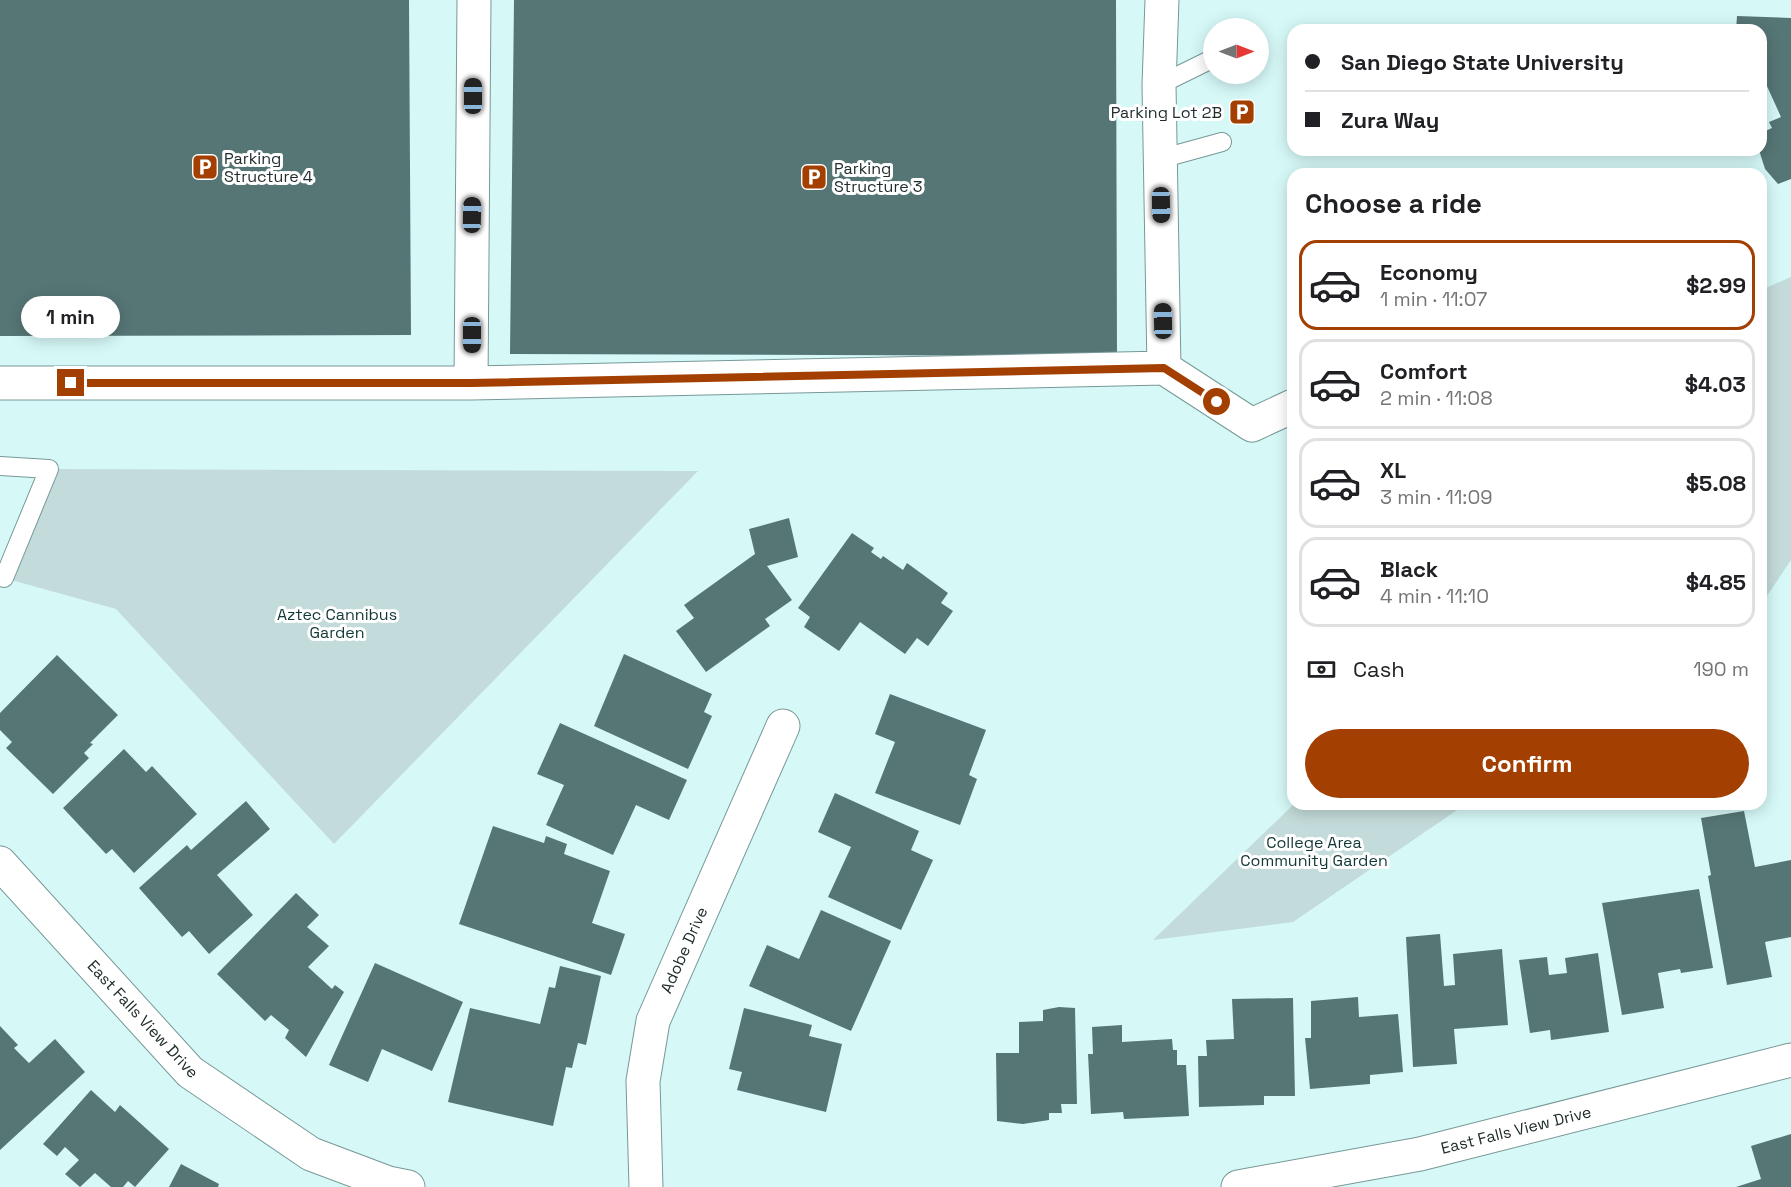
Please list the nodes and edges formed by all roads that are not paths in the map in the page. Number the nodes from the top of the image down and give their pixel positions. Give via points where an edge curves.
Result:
1 (474, 0) edge
2 (1162, 0) edge
3 (1203, 64) edge
4 (1160, 85) junction
5 (1222, 142) dead end
6 (1160, 159) junction
7 (1164, 368) junction
8 (0, 383) edge
9 (471, 383) junction
10 (1287, 409) edge
11 (0, 466) edge
12 (4, 578) dead end
13 (783, 726) dead end
14 (0, 863) edge
15 (1791, 1060) edge
16 (408, 1187) edge
17 (646, 1187) edge
18 (1238, 1187) edge

1 - 9 street
2 - 4 street
3 - 4 lane
4 - 6 street
5 - 6 lane
6 - 7 street
7 - 9 street
7 - 10 street via 1252,425
8 - 9 street
11 - 12 lane via 49,469
13 - 17 street, Adobe Drive via 653,1021 643,1081
14 - 16 street, East Falls View Drive via 190,1072 312,1154
15 - 18 street, East Falls View Drive via 1420,1154

